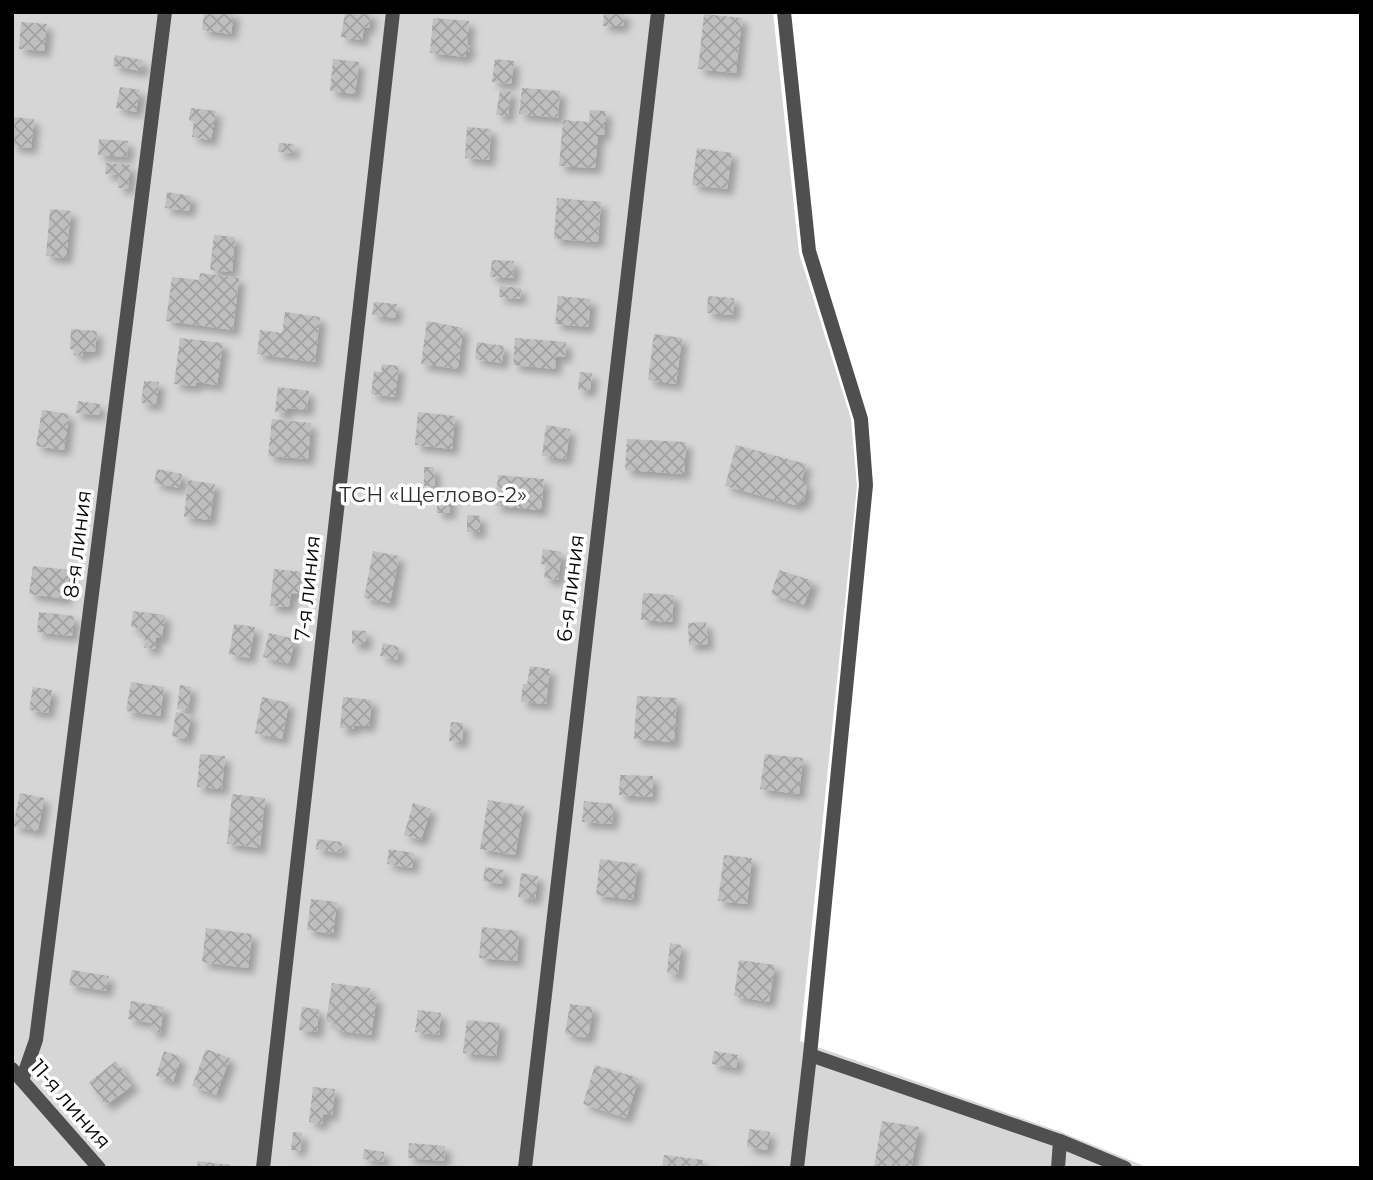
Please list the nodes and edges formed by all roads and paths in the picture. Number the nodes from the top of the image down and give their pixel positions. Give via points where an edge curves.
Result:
1 (165, 12) edge
2 (393, 12) edge
3 (658, 12) edge
4 (784, 12) edge
5 (810, 1055) junction
6 (17, 1074) edge
7 (1060, 1141) junction
8 (99, 1168) edge
9 (263, 1168) edge
10 (525, 1168) edge
11 (797, 1168) edge
12 (1058, 1168) edge
13 (1125, 1168) edge

1 - 6 street, 8-я линия via 36,1040
2 - 9 street, 7-я линия
3 - 10 street, 6-я линия
4 - 5 street via 809,251 861,419 866,485
5 - 7 street
5 - 11 street
6 - 8 street, 11-я линия
7 - 12 street
7 - 13 street

